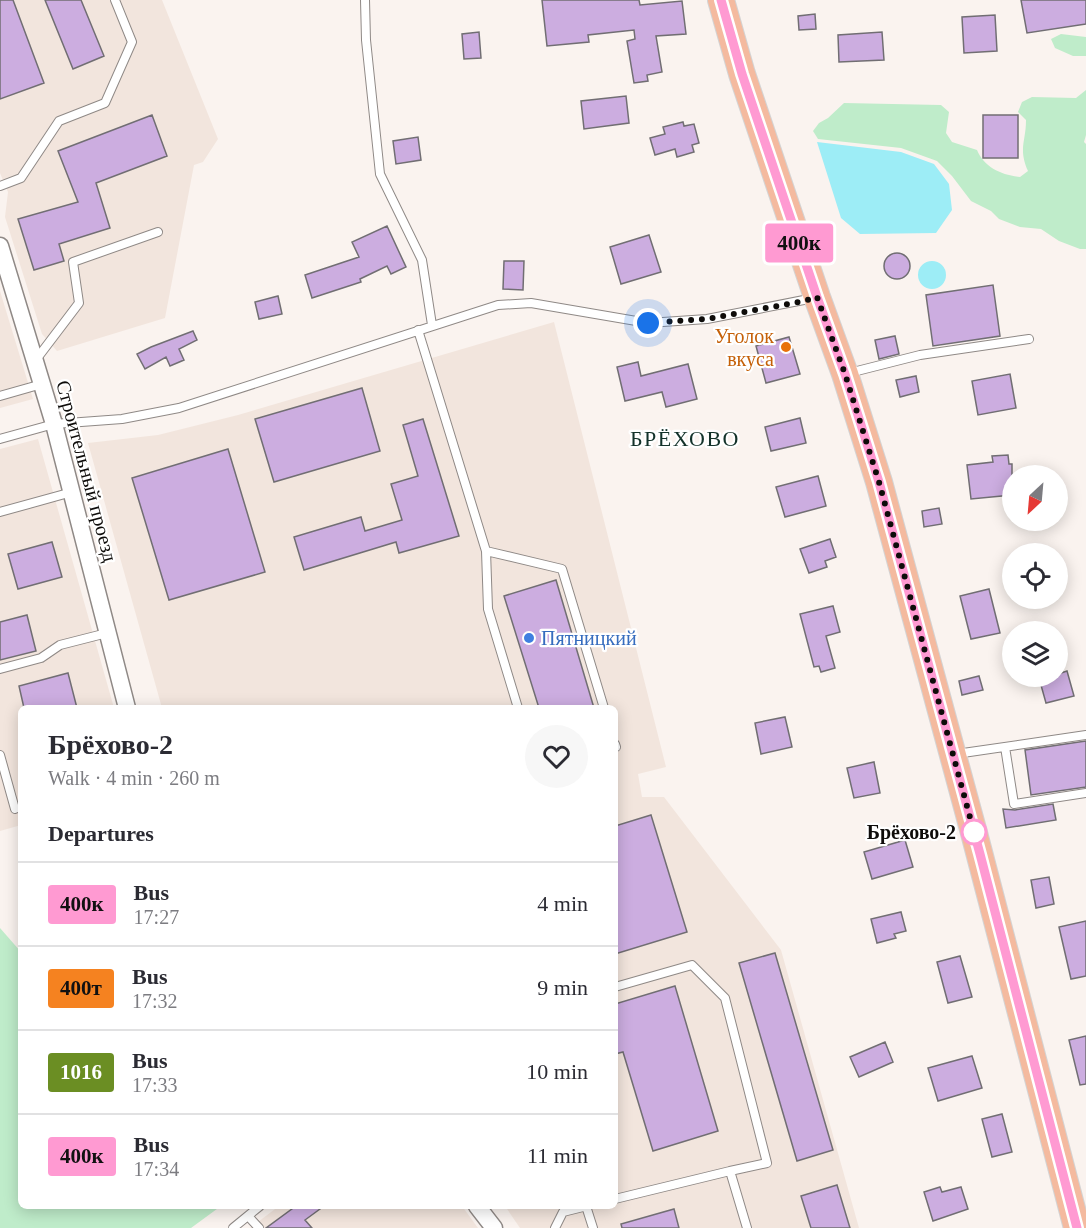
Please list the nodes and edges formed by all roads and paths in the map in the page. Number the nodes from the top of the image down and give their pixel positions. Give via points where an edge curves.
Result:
1 (115, 0) edge
2 (365, 0) edge
3 (721, 0) edge
4 (0, 186) edge
5 (158, 232) dead end
6 (0, 246) edge
7 (817, 297) junction
8 (432, 325) junction
9 (418, 330) junction
10 (1029, 339) dead end
11 (35, 362) junction
12 (845, 374) junction
13 (42, 384) junction
14 (0, 396) edge
15 (54, 423) junction
16 (0, 439) edge
17 (72, 492) junction
18 (0, 512) edge
19 (486, 551) junction
20 (107, 633) junction
21 (0, 669) edge
22 (126, 705) edge
23 (517, 705) edge
24 (603, 705) edge
25 (1086, 735) edge
26 (1005, 747) junction
27 (952, 754) junction
28 (0, 755) edge
29 (1086, 793) edge
30 (15, 809) dead end
31 (618, 986) edge
32 (730, 1171) junction
33 (618, 1198) edge
34 (256, 1209) edge
35 (479, 1209) edge
36 (574, 1209) edge
37 (587, 1209) edge
38 (248, 1215) junction
39 (233, 1228) edge
40 (259, 1228) edge
41 (494, 1228) edge
42 (555, 1228) edge
43 (592, 1228) edge
44 (747, 1228) edge
45 (1077, 1228) edge

1 - 4 lane via 132,42 105,103 59,121 21,178
2 - 8 lane via 380,174 422,260
3 - 7 main road
5 - 11 lane via 73,262 79,303
6 - 11 street, Строительный проезд
7 - 8 lane via 707,319 648,323 531,303 498,305
7 - 12 main road
8 - 9 lane
9 - 15 lane via 179,408 122,419
9 - 19 lane
10 - 12 lane via 920,355
11 - 13 street, Строительный проезд
12 - 27 main road via 879,482
13 - 14 lane
13 - 15 street, Строительный проезд
15 - 16 lane
15 - 17 street, Строительный проезд
17 - 18 lane
17 - 20 street, Строительный проезд
19 - 23 lane via 488,609
19 - 24 lane via 562,569
20 - 21 lane via 60,645 41,658
20 - 22 street, Строительный проезд
25 - 26 lane
26 - 27 lane
26 - 29 lane via 1014,804
27 - 45 main road
28 - 30 lane
31 - 32 lane via 692,965 725,998 767,1163
32 - 33 lane
32 - 44 lane
34 - 38 lane
35 - 41 street
36 - 42 lane via 563,1212
37 - 43 lane
38 - 39 lane
38 - 40 lane

